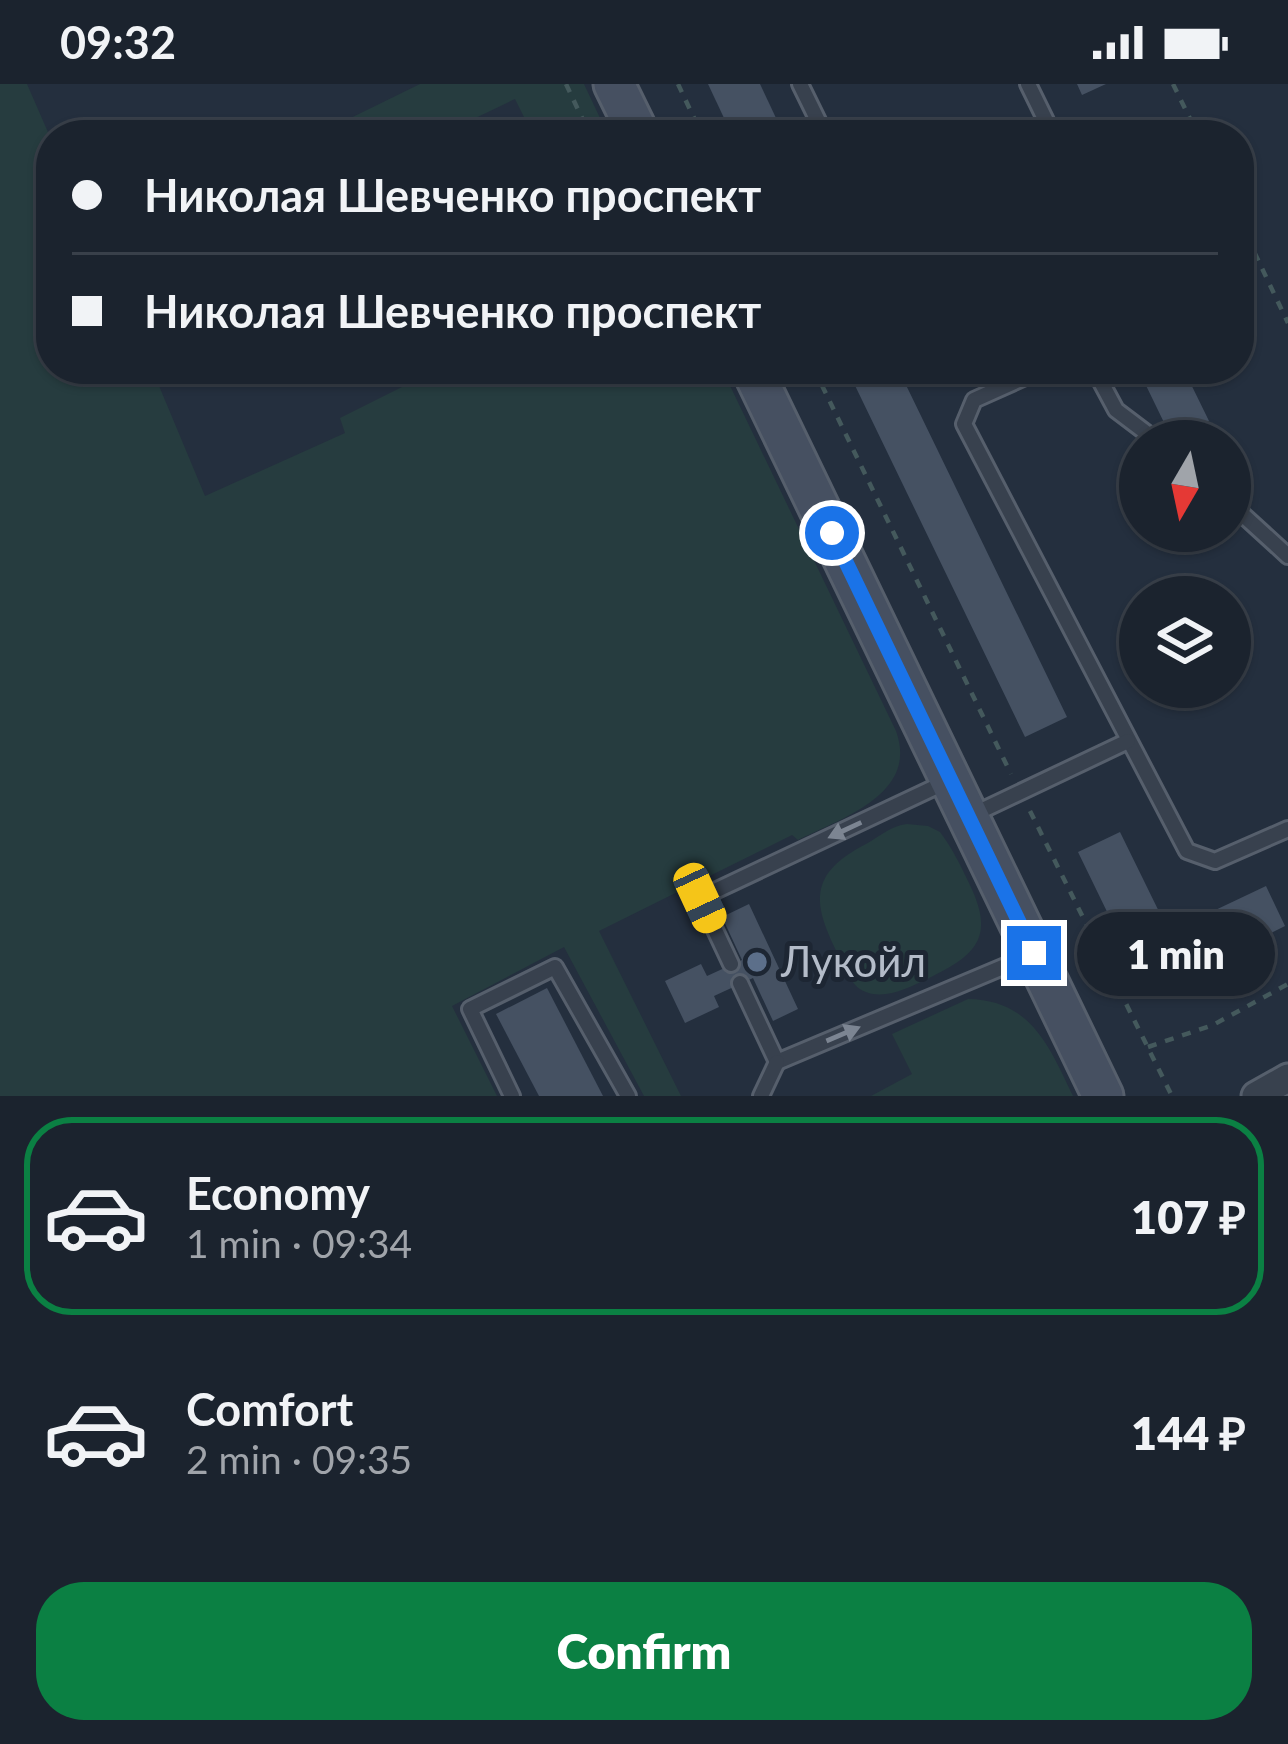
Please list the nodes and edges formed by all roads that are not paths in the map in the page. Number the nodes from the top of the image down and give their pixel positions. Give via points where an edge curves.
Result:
1 (614, 84) edge
2 (800, 84) edge
3 (1028, 84) edge
4 (632, 120) edge
5 (818, 120) edge
6 (1046, 120) edge
7 (759, 384) edge
8 (1010, 384) edge
9 (1102, 384) edge
10 (1129, 420) edge
11 (1251, 522) edge
12 (1288, 556) edge
13 (1128, 741) junction
14 (950, 780) junction
15 (969, 817) junction
16 (1288, 829) edge
17 (1034, 953) junction
18 (731, 964) dead end
19 (740, 983) dead end
20 (777, 1062) junction
21 (1288, 1078) edge
22 (512, 1096) edge
23 (628, 1096) edge
24 (761, 1096) edge
25 (1103, 1096) edge
26 (1256, 1096) edge

1 - 4 main road
2 - 5 lane
3 - 6 lane
7 - 14 main road
8 - 13 lane via 974,400 964,424
9 - 10 lane
11 - 12 lane
13 - 15 lane
13 - 16 lane via 1187,851 1215,861
14 - 15 main road
14 -> 18 lane via 700,898
15 - 17 main road
20 -> 17 lane
17 - 25 main road
19 - 20 lane
20 - 24 lane
21 - 26 street
22 - 23 lane via 470,1009 555,967

